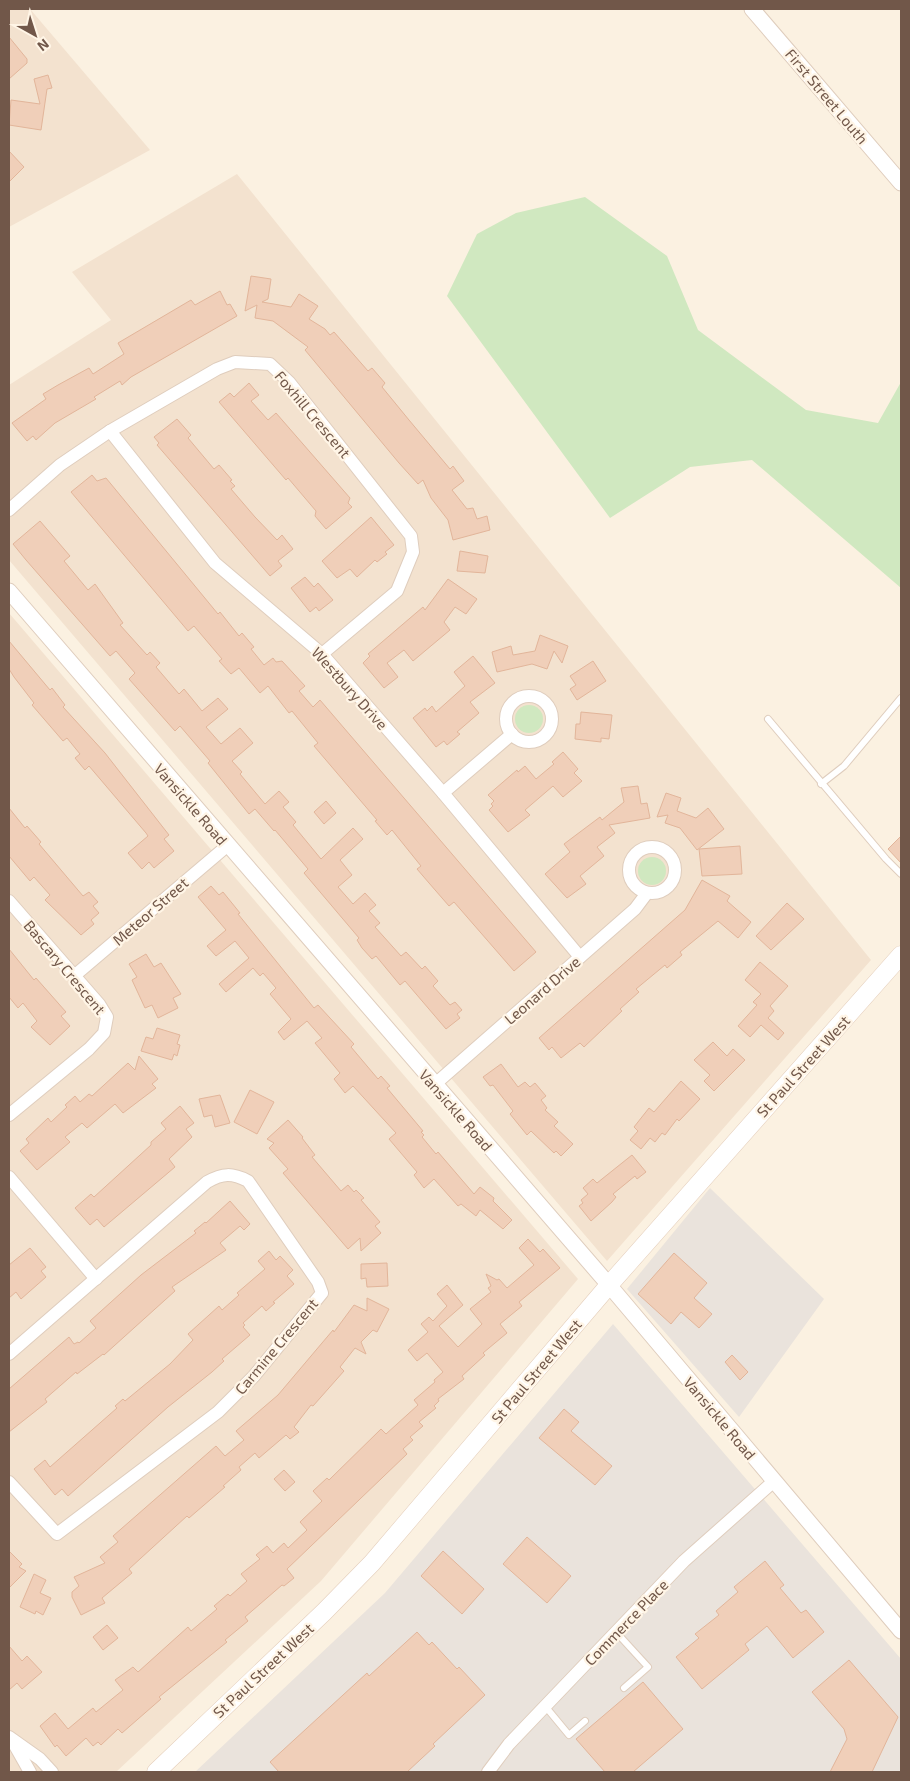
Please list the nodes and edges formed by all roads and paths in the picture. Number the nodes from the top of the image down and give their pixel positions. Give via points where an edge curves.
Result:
1 (752, 9) edge
2 (901, 184) edge
3 (110, 431) junction
4 (9, 510) edge
5 (9, 591) edge
6 (322, 654) junction
7 (901, 698) edge
8 (768, 719) dead end
9 (512, 734) dead end
10 (821, 784) junction
11 (443, 793) junction
12 (226, 846) junction
13 (901, 874) edge
14 (647, 893) dead end
15 (9, 901) edge
16 (901, 955) edge
17 (580, 957) junction
18 (74, 976) junction
19 (434, 1084) junction
20 (9, 1115) edge
21 (9, 1177) edge
22 (96, 1279) junction
23 (609, 1286) junction
24 (9, 1354) edge
25 (9, 1482) edge
26 (773, 1482) junction
27 (901, 1631) edge
28 (616, 1632) junction
29 (624, 1688) dead end
30 (546, 1706) junction
31 (586, 1721) dead end
32 (10, 1738) edge
33 (30, 1772) edge
34 (52, 1772) edge
35 (156, 1772) edge
36 (488, 1772) edge

1 - 2 street, First Street Louth
3 - 4 street, Foxhill Crescent via 60,465
3 - 6 street, Westbury Drive via 216,563
3 - 6 street, Foxhill Crescent via 217,369 235,362 270,364 289,382 411,536 413,552 397,591
5 - 12 street, Vansickle Road
6 - 11 street, Westbury Drive
7 - 10 lane via 844,766
8 - 10 lane
9 - 11 street
10 - 13 lane
11 - 17 street, Westbury Drive
12 - 18 street, Meteor Street
12 - 19 street, Vansickle Road
14 - 17 street, Leonard Drive via 635,909
15 - 18 street, Bascary Crescent
16 - 23 main road, St Paul Street West
17 - 19 street, Leonard Drive
18 - 20 street, Bascary Crescent via 107,1018 104,1033
19 - 23 street, Vansickle Road
21 - 22 street
22 - 24 street, Carmine Crescent
22 - 25 street, Carmine Crescent via 207,1182 220,1175 235,1174 248,1181 322,1292 254,1376 218,1412 57,1534
23 - 26 street, Vansickle Road
23 - 35 main road, St Paul Street West via 372,1564
26 - 27 street, Vansickle Road
26 - 28 street, Commerce Place via 684,1561
28 - 29 lane via 648,1667
28 - 30 street, Commerce Place
30 - 31 lane via 569,1735
30 - 36 street, Commerce Place via 509,1744
32 - 33 street
32 - 34 street via 40,1759

